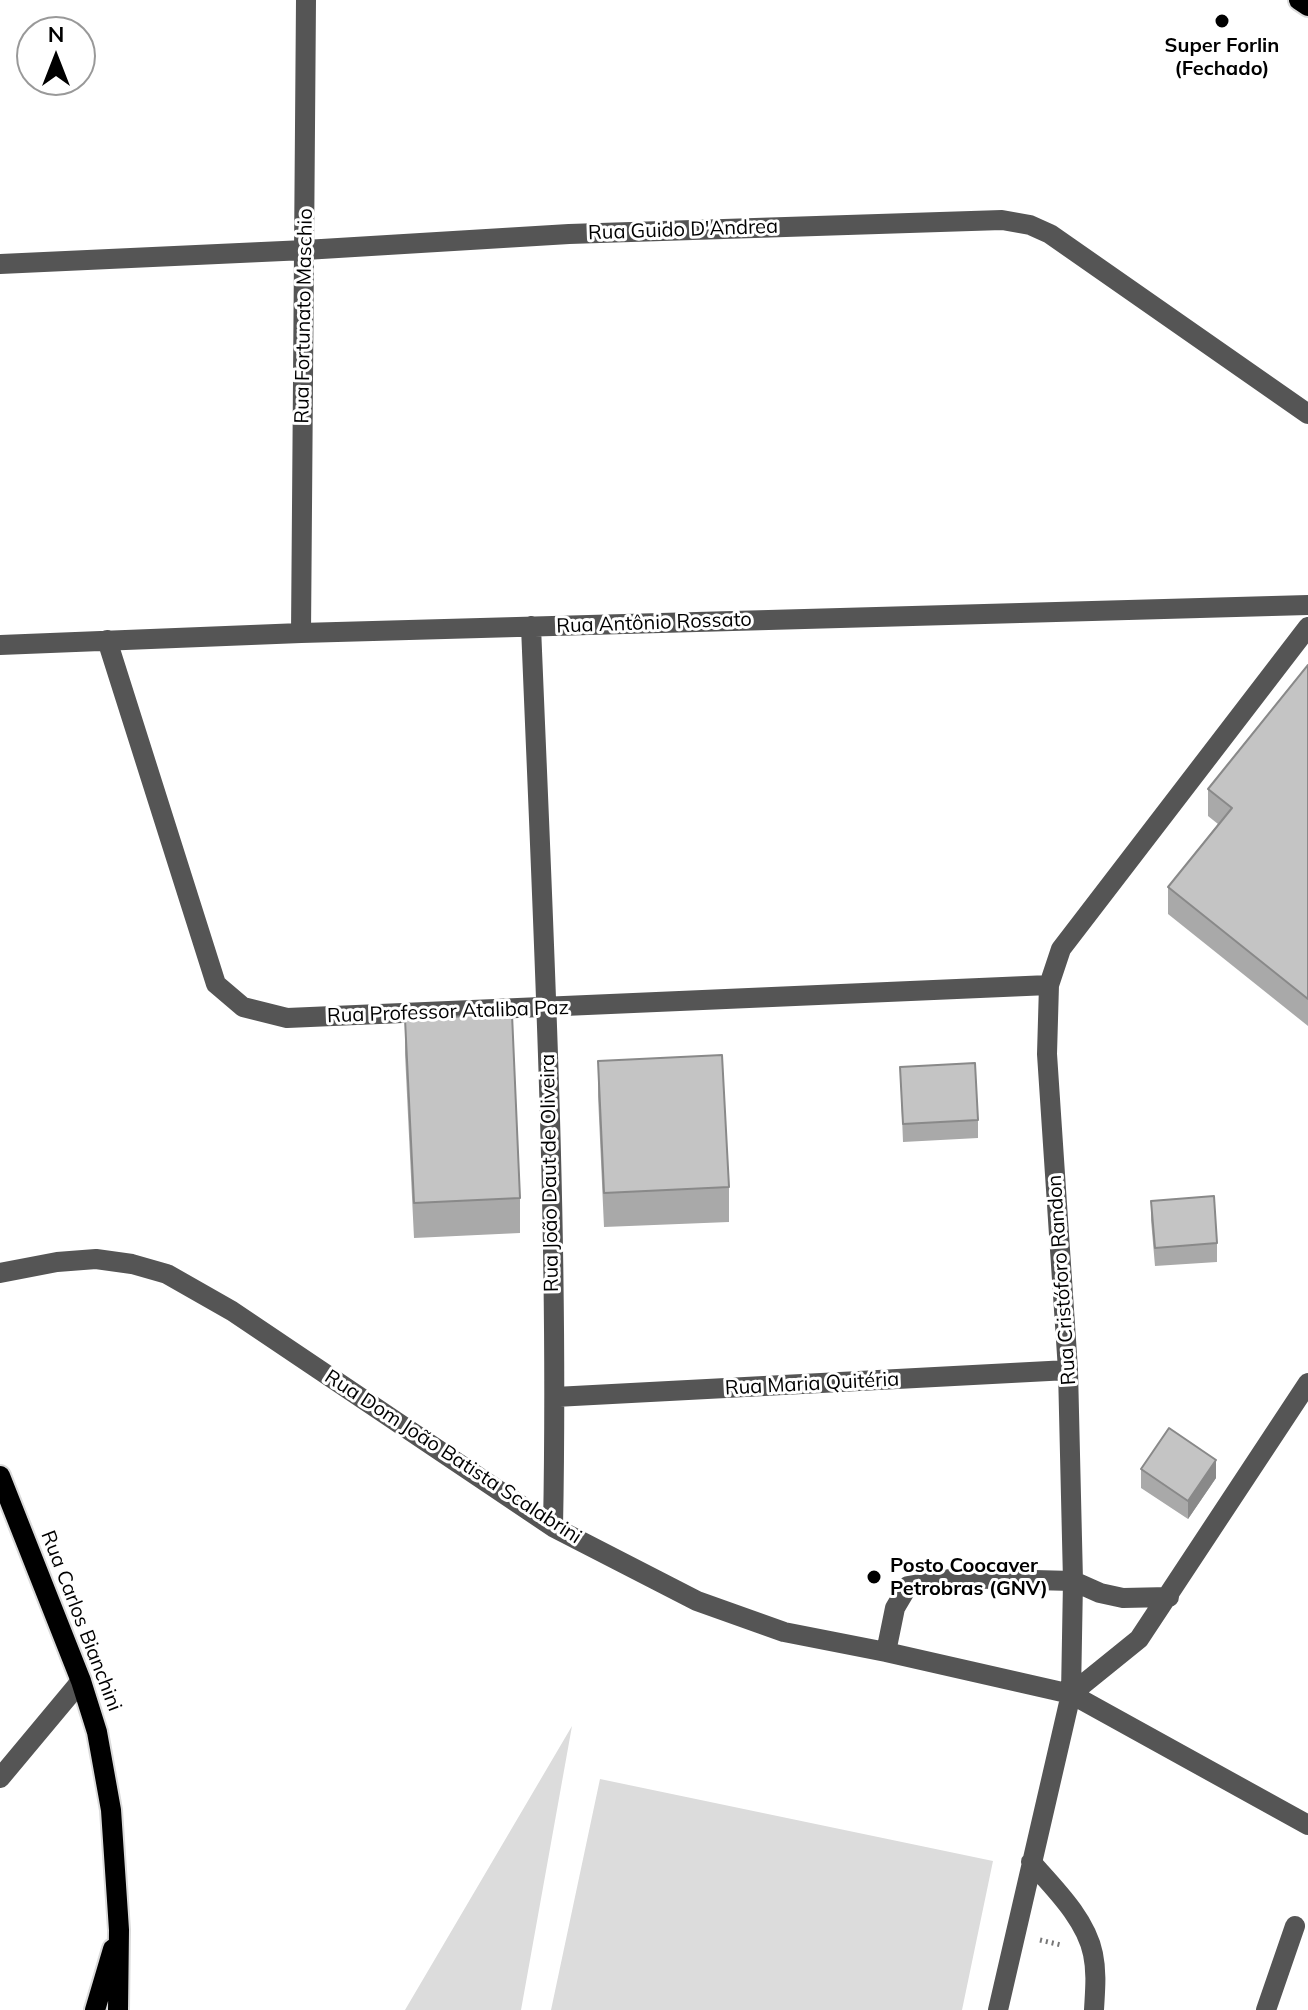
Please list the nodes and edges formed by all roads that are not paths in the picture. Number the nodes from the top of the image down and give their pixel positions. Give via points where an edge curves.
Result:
1 (306, 0) edge
2 (1299, 0) edge
3 (1308, 6) edge
4 (305, 250) junction
5 (0, 264) edge
6 (1308, 414) edge
7 (1308, 605) edge
8 (531, 626) junction
9 (1308, 627) edge
10 (301, 633) junction
11 (107, 640) junction
12 (0, 645) edge
13 (1049, 985) junction
14 (547, 1008) junction
15 (0, 1273) edge
16 (1068, 1370) junction
17 (1308, 1383) edge
18 (555, 1397) junction
19 (0, 1476) edge
20 (553, 1527) junction
21 (1073, 1581) junction
22 (1169, 1597) junction
23 (886, 1652) junction
24 (81, 1681) junction
25 (1071, 1694) junction
26 (0, 1778) edge
27 (1308, 1825) edge
28 (1031, 1862) junction
29 (1295, 1926) dead end
30 (119, 1930) junction
31 (95, 2010) edge
32 (118, 2010) edge
33 (998, 2010) edge
34 (1094, 2010) edge
35 (1266, 2010) edge

1 - 4 street, Rua Fortunato Maschio
2 - 3 main road
4 - 5 street, Rua Guido D'Andrea
4 - 6 street, Rua Guido D'Andrea via 569,234 1002,220 1050,234
4 - 10 street, Rua Fortunato Maschio
7 - 8 street, Rua Antônio Rossato
8 - 10 street, Rua Antônio Rossato
8 - 14 street, Rua João Daut de Oliveira
9 - 13 street, Rua Cristóforo Randon via 1061,949
10 - 11 street, Rua Antônio Rossato
11 - 12 street, Rua Antônio Rossato
11 - 14 street, Rua Professor Ataliba Paz via 216,984 243,1007 287,1018
13 - 14 street, Rua Professor Ataliba Paz
13 - 16 street, Rua Cristóforo Randon via 1047,1054
14 - 18 street, Rua João Daut de Oliveira
15 - 20 street, Rua Dom João Batista Scalabrini via 96,1259 167,1274 232,1311
16 - 18 street, Rua Maria Quitéria
16 - 21 street, Rua Cristóforo Randon
17 - 22 street
18 - 20 street, Rua João Daut de Oliveira
19 - 24 main road, Rua Carlos Bianchini
20 - 23 street, Rua Dom João Batista Scalabrini via 697,1601 784,1632
21 - 22 street via 1123,1598
21 - 23 street via 955,1578 908,1586 895,1608
21 - 25 street, Rua Cristóforo Randon
22 - 25 street via 1139,1639
23 - 25 street, Rua Dom João Batista Scalabrini
24 - 26 street
24 - 30 main road, Rua Carlos Bianchini via 97,1732 111,1810
25 - 27 street, Rua Dom João Batista Scalabrini
25 - 28 street, Rua Cristóforo Randon
28 - 33 street, Rua Cristóforo Randon
28 - 34 street via 1086,1933 1096,1978
29 - 35 street
30 - 31 main road, Rua Carlos Bianchini
30 - 32 main road, Rua Carlos Bianchini

